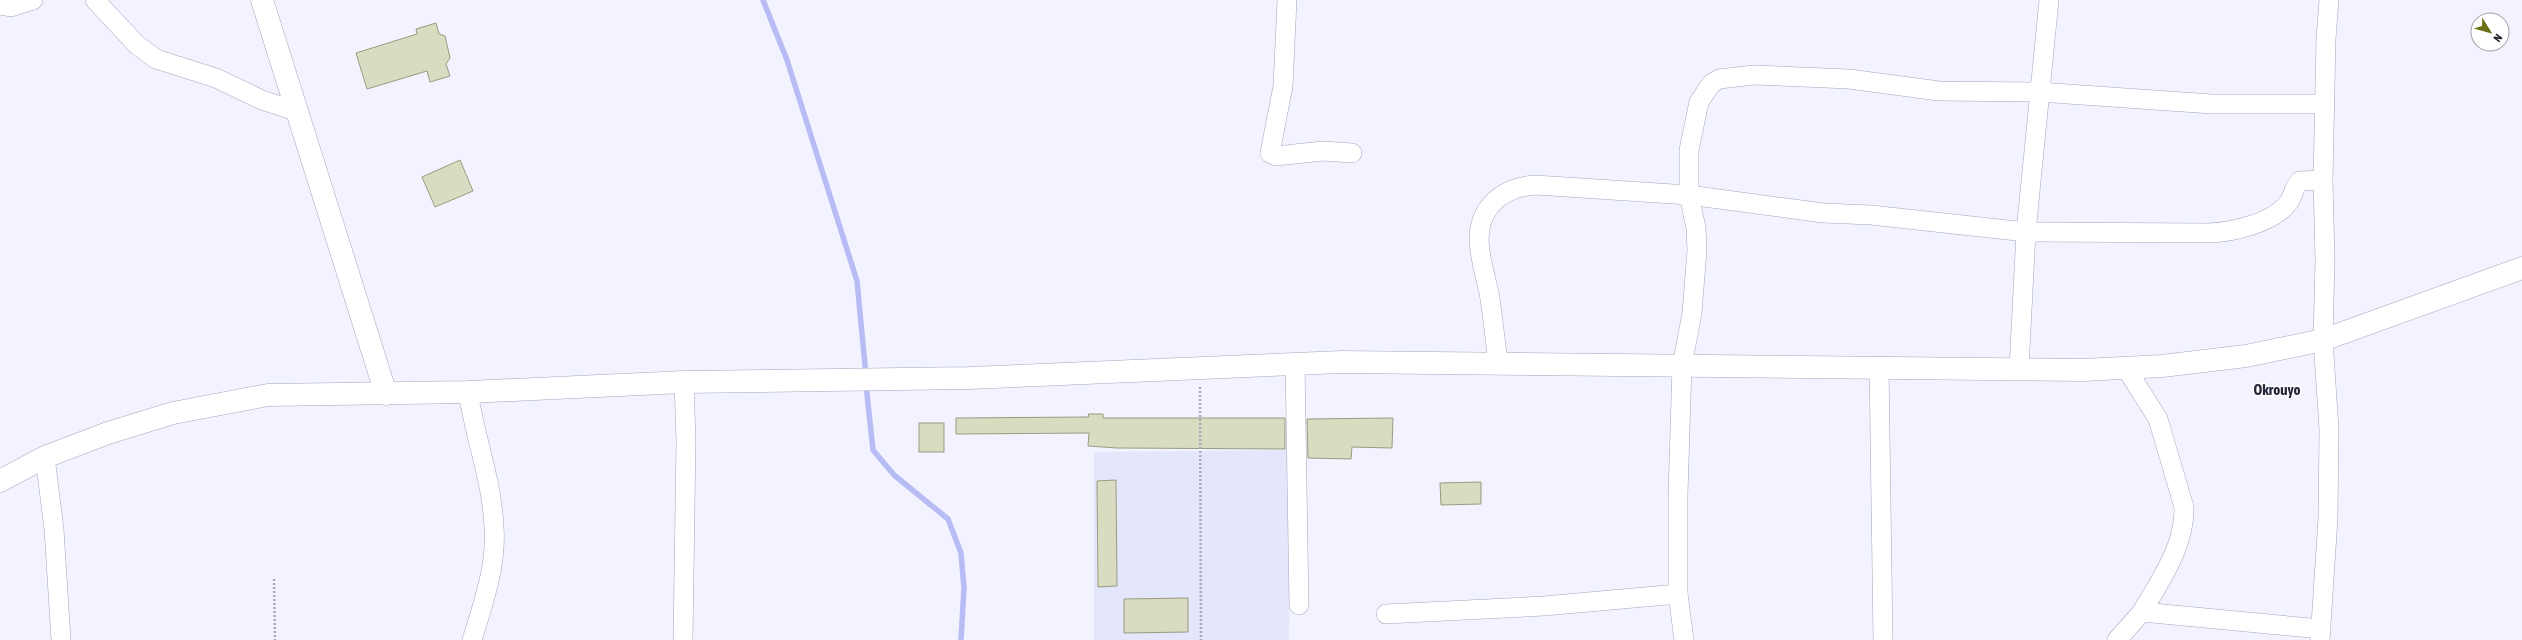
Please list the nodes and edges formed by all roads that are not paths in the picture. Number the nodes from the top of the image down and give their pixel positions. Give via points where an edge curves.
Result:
1 (33, 0) edge
2 (95, 0) edge
3 (262, 0) edge
4 (1287, 0) edge
5 (2049, 0) edge
6 (2329, 0) edge
7 (0, 5) edge
8 (2039, 92) junction
9 (2325, 104) junction
10 (296, 111) junction
11 (1352, 153) dead end
12 (2322, 180) junction
13 (1689, 196) junction
14 (2026, 232) junction
15 (2522, 268) edge
16 (2323, 340) junction
17 (1294, 363) junction
18 (1498, 363) junction
19 (1682, 366) junction
20 (1879, 366) junction
21 (2126, 368) junction
22 (2019, 369) junction
23 (684, 382) junction
24 (468, 392) junction
25 (386, 394) junction
26 (45, 457) junction
27 (0, 481) edge
28 (1678, 594) junction
29 (1299, 604) dead end
30 (2142, 612) junction
31 (1386, 614) dead end
32 (2321, 635) edge
33 (61, 640) edge
34 (472, 640) edge
35 (683, 640) edge
36 (1684, 640) edge
37 (1883, 640) edge
38 (2117, 640) edge

1 - 7 street via 11,7
2 - 10 street via 137,46 156,59 221,80 262,100
3 - 10 main road
4 - 11 street via 1283,86 1270,153 1276,156 1322,151
5 - 8 street
6 - 9 street
8 - 9 street via 2212,104
8 - 13 street via 1939,91 1849,80 1754,75 1719,79 1704,93 1697,109 1689,150
8 - 14 street
9 - 12 street
10 - 25 main road
12 - 14 street via 2300,181 2283,208 2261,221 2233,231
12 - 16 street via 2325,260
13 - 14 street via 1823,213 1871,215
13 - 18 street via 1535,185 1519,186 1504,192 1493,201 1479,232
13 - 19 street via 1696,228 1697,250 1692,313
14 - 22 street
15 - 16 main road
16 - 21 main road via 2246,356
16 - 32 street via 2329,429 2328,518
17 - 18 main road
17 - 23 main road via 969,378
17 - 29 street
18 - 19 main road
19 - 20 main road
19 - 28 street
20 - 22 main road
20 - 37 street
21 - 22 main road
21 - 30 street via 2158,419 2184,507 2185,522 2180,541
23 - 24 main road
23 - 35 street via 686,440
24 - 25 main road
24 - 34 street via 490,492 494,527 492,567
25 - 26 main road via 261,397 173,413 108,433
26 - 27 main road
26 - 33 street via 54,529
28 - 31 street via 1544,606
28 - 36 street
30 - 32 street
30 - 38 street

